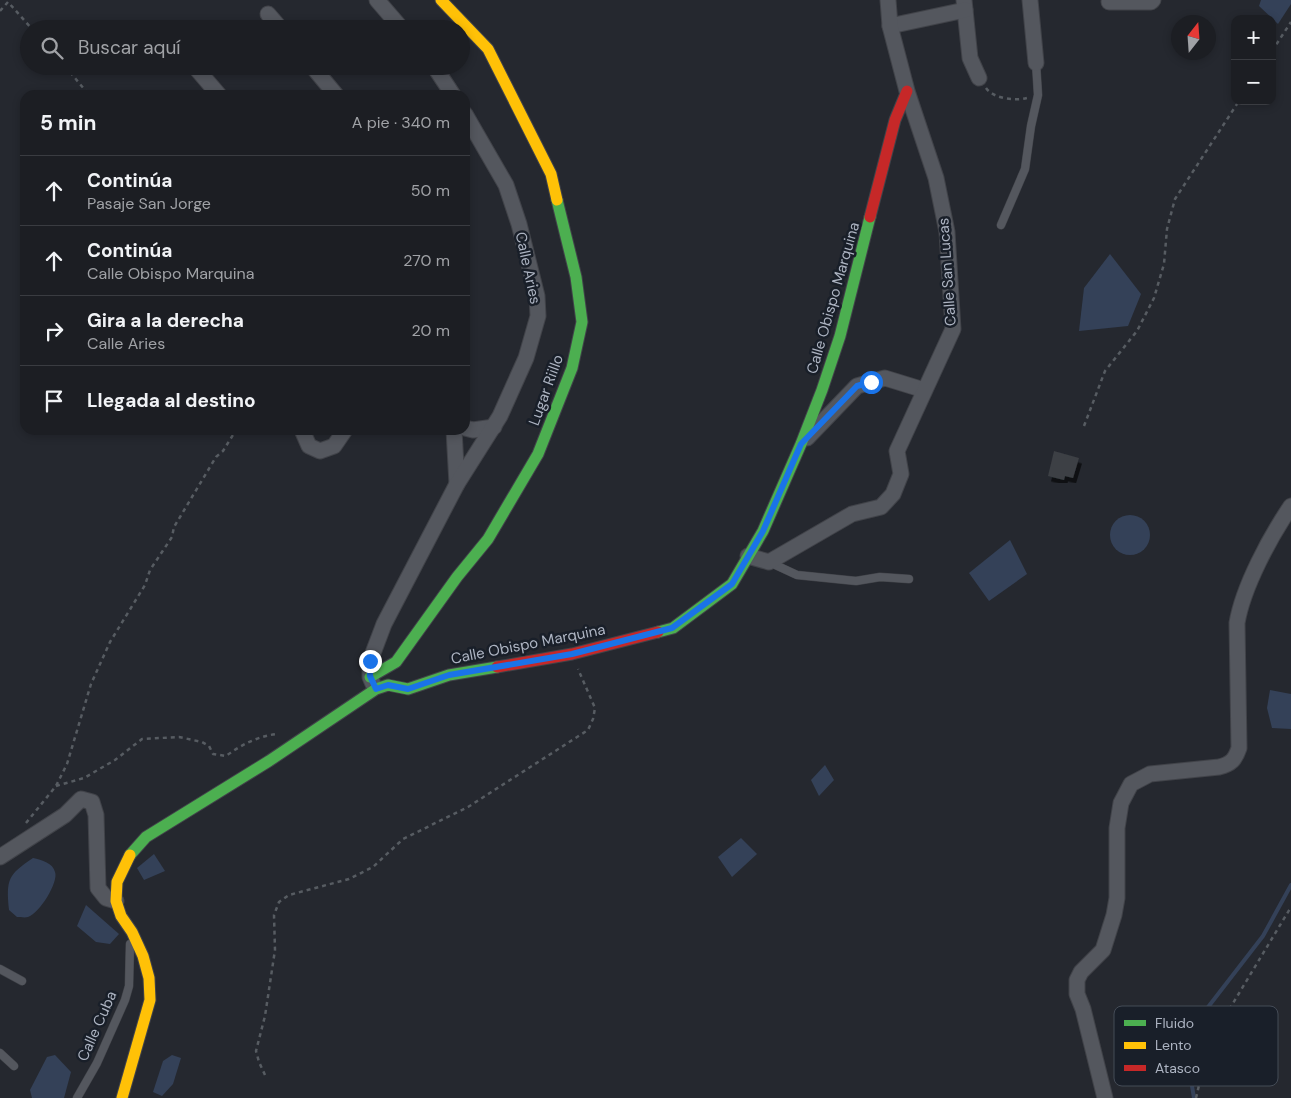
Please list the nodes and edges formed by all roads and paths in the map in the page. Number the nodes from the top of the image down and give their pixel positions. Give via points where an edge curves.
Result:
1 (377, 0) edge
2 (441, 0) edge
3 (888, 0) edge
4 (1030, 0) edge
5 (1153, 0) edge
6 (7, 1) edge
7 (1109, 2) dead end
8 (965, 5) edge
9 (0, 11) edge
10 (268, 14) dead end
11 (24, 20) edge
12 (273, 20) edge
13 (394, 20) edge
14 (460, 20) edge
15 (1291, 22) edge
16 (890, 26) junction
17 (470, 30) edge
18 (1276, 45) edge
19 (1036, 63) joint
20 (72, 75) edge
21 (202, 75) edge
22 (319, 75) edge
23 (440, 75) edge
24 (979, 78) joint
25 (85, 90) edge
26 (215, 90) edge
27 (332, 90) edge
28 (450, 90) edge
29 (907, 91) junction
30 (1038, 95) junction
31 (1237, 105) edge
32 (470, 123) edge
33 (1002, 225) dead end
34 (924, 390) junction
35 (1084, 426) dead end
36 (494, 427) junction
37 (470, 429) edge
38 (233, 435) edge
39 (304, 435) edge
40 (342, 435) edge
41 (454, 435) edge
42 (801, 444) junction
43 (456, 484) junction
44 (1291, 506) edge
45 (748, 556) junction
46 (769, 562) junction
47 (909, 579) dead end
48 (572, 654) junction
49 (373, 683) junction
50 (292, 745) junction
51 (56, 786) junction
52 (22, 827) dead end
53 (0, 857) edge
54 (116, 902) junction
55 (1291, 907) edge
56 (132, 932) junction
57 (0, 969) edge
58 (22, 981) dead end
59 (1231, 1006) edge
60 (0, 1053) edge
61 (14, 1066) dead end
62 (265, 1075) dead end
63 (77, 1098) edge
64 (122, 1098) edge
65 (1105, 1098) edge

1 - 13 street
2 - 14 street, Lugar Riillo
3 - 16 street, Calle San Lucas
4 - 19 street
5 - 7 street
6 - 9 path
6 - 11 path
8 - 16 street
8 - 24 street via 970,58
10 - 12 street
15 - 18 path
16 - 29 street, Calle San Lucas
17 - 49 street, Lugar Riillo via 488,49 551,174 576,277 582,322 572,368 538,454 488,539 396,662
19 - 30 lane
20 - 25 path
21 - 26 street
22 - 27 street
23 - 28 street
24 - 30 path via 989,93 1015,100
29 - 34 street, Calle San Lucas via 936,178 948,232 953,329
29 - 42 street, Calle Obispo Marquina via 895,120 840,336
30 - 33 lane via 1025,169
31 - 35 path via 1175,199 1167,229 1164,264 1154,298 1138,331 1105,371
32 - 36 street, Calle Aries via 506,185 519,224 538,316 526,358
34 - 42 street via 885,378 857,386
34 - 46 street, Calle San Lucas via 897,451 901,474 893,494 881,507 852,514
36 - 37 street
36 - 43 street, Calle Aries
38 - 51 path via 211,464 172,537 150,570 146,585 110,642 91,684 67,764
39 - 40 street via 309,446 320,451 334,446
41 - 43 street
42 - 45 street, Calle Obispo Marquina via 763,531
43 - 49 street, Calle Aries via 384,624 370,661
44 - 65 street via 1275,530 1240,607 1237,623 1239,748 1236,758 1219,767 1150,774 1131,784 1121,803 1114,915 1103,950 1077,980 1077,994
45 - 46 street
45 - 48 street, Calle Obispo Marquina via 732,584 672,628
46 - 47 lane via 797,575 856,582 880,577
48 - 49 street, Calle Obispo Marquina via 449,675 408,689
48 - 62 path via 595,708 588,730 468,807 403,839 373,867 349,879 289,895 279,902 274,916 274,959 256,1051
49 - 50 street, Calle Obispo Marquina
50 - 51 path via 280,734 266,735 226,756 213,754 202,742 179,737 142,739 84,778
50 - 54 street, Calle Obispo Marquina via 146,837 128,858 117,882
51 - 52 path
53 - 54 street via 65,815 81,799 92,802 96,815 98,888 106,898
54 - 56 street
55 - 59 path
56 - 63 lane, Calle Cuba via 129,986 125,1000 97,1063
56 - 64 street via 149,978 150,1000
57 - 58 lane
60 - 61 lane

